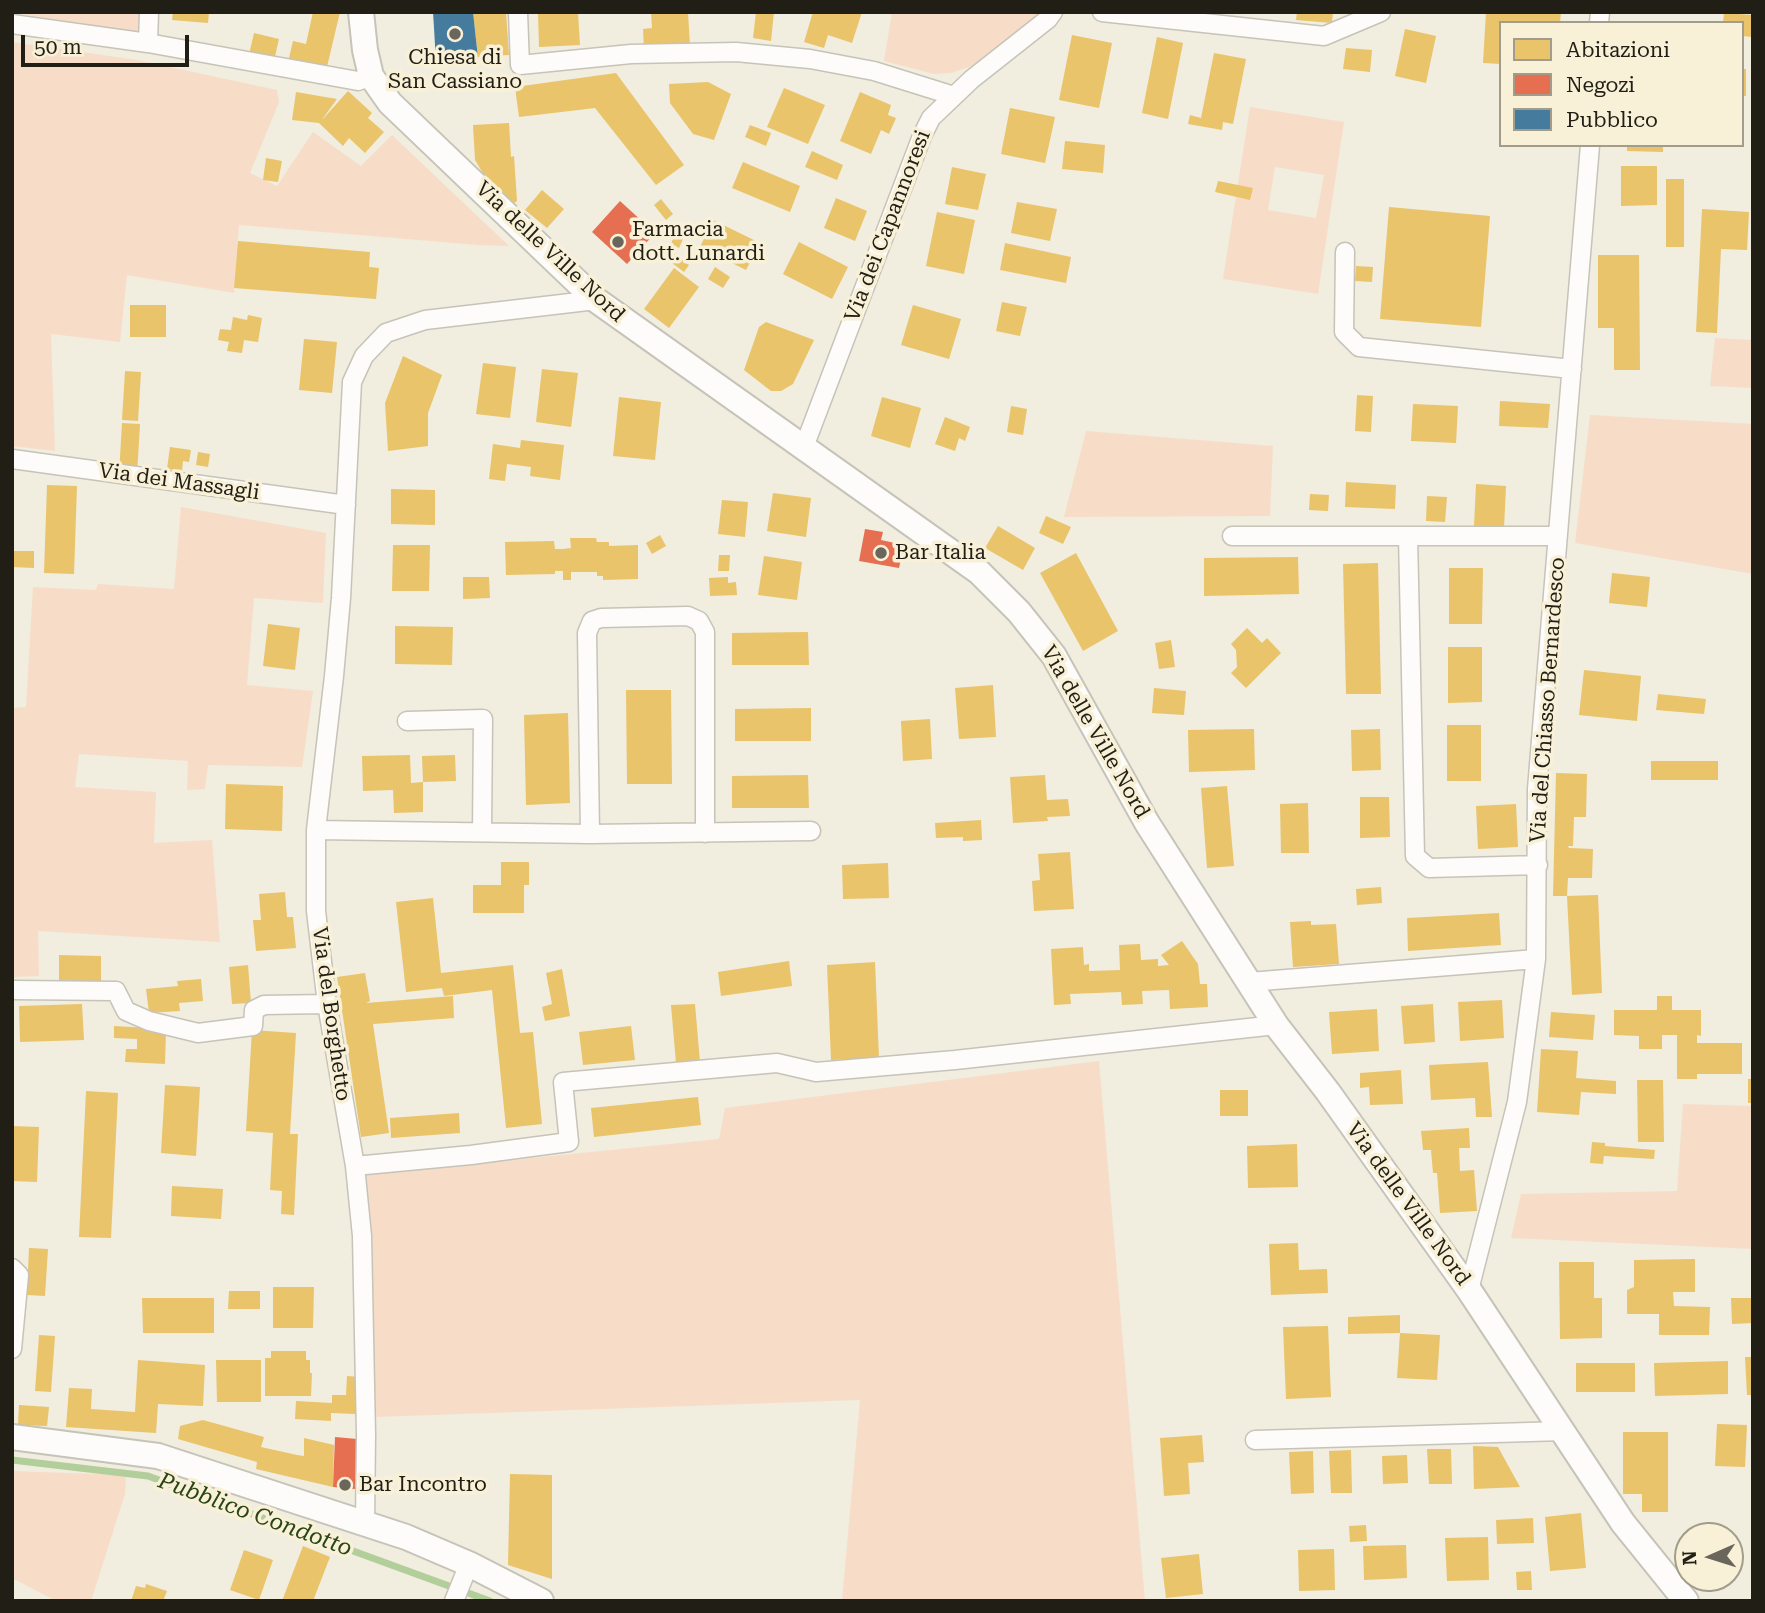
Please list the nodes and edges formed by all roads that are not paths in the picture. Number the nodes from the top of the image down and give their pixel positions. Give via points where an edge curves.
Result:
1 (149, 12) edge
2 (361, 12) edge
3 (518, 12) edge
4 (1053, 12) edge
5 (1102, 12) edge
6 (1381, 12) edge
7 (12, 23) edge
8 (148, 43) junction
9 (371, 76) junction
10 (954, 96) junction
11 (1590, 147) edge
12 (1345, 252) dead end
13 (596, 300) junction
14 (1572, 369) junction
15 (804, 447) junction
16 (12, 459) edge
17 (346, 505) junction
18 (1232, 536) dead end
19 (1408, 536) junction
20 (1558, 536) junction
21 (407, 721) dead end
22 (316, 830) junction
23 (811, 831) dead end
24 (482, 832) junction
25 (705, 833) junction
26 (590, 834) junction
27 (1538, 865) junction
28 (1536, 959) junction
29 (1249, 982) junction
30 (12, 989) edge
31 (327, 1004) junction
32 (1276, 1025) junction
33 (355, 1166) junction
34 (12, 1268) edge
35 (1469, 1290) junction
36 (12, 1349) edge
37 (1564, 1431) junction
38 (12, 1437) edge
39 (1255, 1440) dead end
40 (365, 1524) junction
41 (469, 1564) junction
42 (454, 1601) edge
43 (541, 1601) edge
44 (1686, 1601) edge

1 - 8 street
2 - 9 street, Via delle Ville Nord
3 - 10 street via 520,65 631,54 736,52 861,69
4 - 10 street, Via dei Capannoresi
5 - 6 street via 1324,36
7 - 8 street
8 - 9 street via 358,81
9 - 13 street, Via delle Ville Nord via 390,103
10 - 15 street, Via dei Capannoresi via 931,118 922,136
11 - 14 street, Via del Chiasso Bernardesco
12 - 14 street via 1344,332 1359,347
13 - 15 street, Via delle Ville Nord
13 - 17 street, Via del Borghetto via 425,320 386,333 364,356 352,382
14 - 20 street, Via del Chiasso Bernardesco
15 - 29 street, Via delle Ville Nord via 979,572 1019,612 1054,656 1147,823
16 - 17 street, Via dei Massagli
17 - 22 street, Via del Borghetto via 334,676
18 - 19 street
19 - 20 street
19 - 27 street via 1415,856 1429,868
20 - 27 street, Via del Chiasso Bernardesco via 1537,789
21 - 24 street via 483,719
22 - 24 street
22 - 31 street, Via del Borghetto via 316,911
23 - 25 street
24 - 26 street
25 - 26 street
25 - 26 street via 705,632 699,621 688,616 592,621 587,633
27 - 28 street, Via del Chiasso Bernardesco
28 - 29 street
28 - 35 street, Via del Chiasso Bernardesco via 1517,1102
29 - 32 street, Via delle Ville Nord
30 - 31 street via 116,991 127,1011 198,1033 253,1026 254,1010 264,1005
31 - 33 street, Via del Borghetto
32 - 33 street via 816,1072 777,1063 563,1082 569,1142
32 - 35 street, Via delle Ville Nord
33 - 40 street, Via del Borghetto via 362,1236
34 - 36 street via 19,1275
35 - 37 street, Via delle Ville Nord
37 - 39 street
37 - 44 street, Via delle Ville Nord via 1623,1523
38 - 40 street via 158,1456
40 - 41 street
41 - 42 street
41 - 43 street

